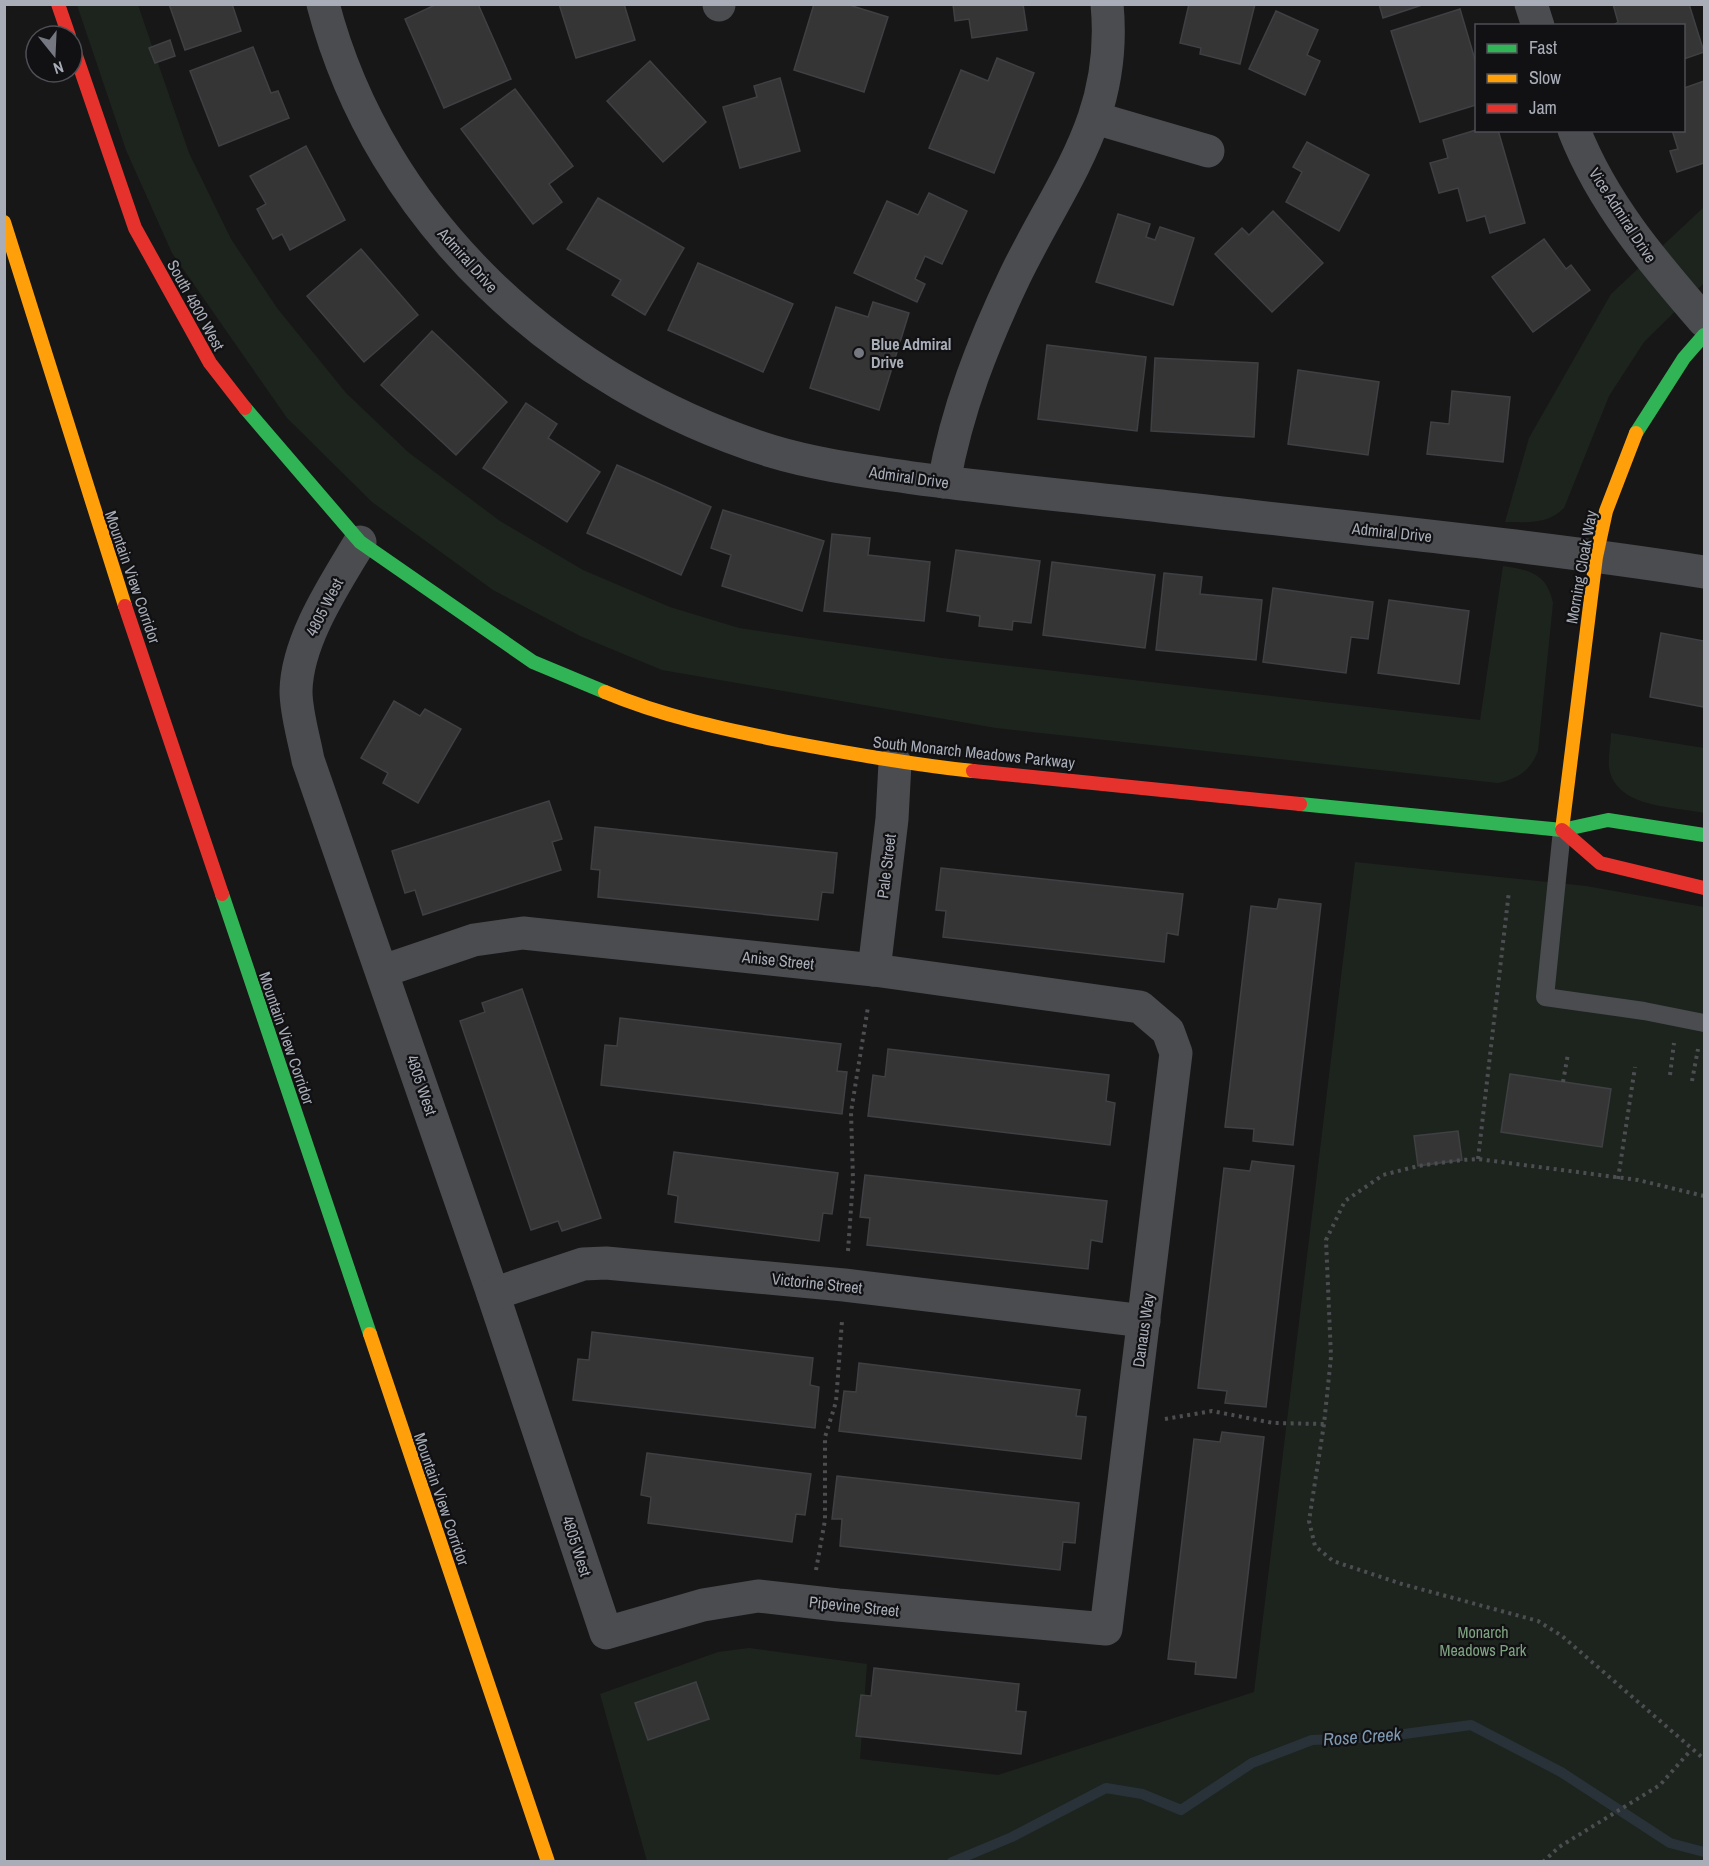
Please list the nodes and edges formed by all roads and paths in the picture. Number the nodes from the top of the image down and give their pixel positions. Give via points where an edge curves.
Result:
1 (58, 4) edge
2 (323, 4) edge
3 (1107, 4) edge
4 (1531, 4) edge
5 (65, 24) edge
6 (1537, 24) edge
7 (84, 79) edge
8 (1095, 118) junction
9 (1575, 132) edge
10 (1208, 151) dead end
11 (4, 222) edge
12 (1704, 321) edge
13 (1704, 335) edge
14 (944, 482) junction
15 (360, 542) junction
16 (1596, 556) junction
17 (1704, 572) edge
18 (895, 763) junction
19 (1562, 830) junction
20 (1704, 835) edge
21 (1704, 888) edge
22 (1509, 891) dead end
23 (874, 970) junction
24 (383, 971) junction
25 (868, 1007) dead end
26 (1704, 1023) edge
27 (1168, 1031) joint
28 (1568, 1054) dead end
29 (1635, 1067) dead end
30 (1563, 1082) dead end
31 (1478, 1159) junction
32 (1618, 1179) junction
33 (1704, 1196) edge
34 (847, 1261) dead end
35 (493, 1294) junction
36 (842, 1321) dead end
37 (1144, 1322) junction
38 (1160, 1418) dead end
39 (1324, 1424) junction
40 (815, 1580) dead end
41 (1106, 1629) joint
42 (606, 1633) joint
43 (1691, 1750) junction
44 (1704, 1759) edge
45 (548, 1862) edge
46 (1543, 1862) edge

1 - 5 main road
2 - 14 street, Admiral Drive via 346,73 366,116 418,202 493,289 540,331 646,401 707,428 774,452 840,467
3 - 8 street via 1106,66
4 - 6 street
7 - 15 main road, South 4800 West via 135,228 210,363 257,424
8 - 10 street
8 - 14 street via 1074,169 1016,274 991,329 965,394
9 - 12 street, Vice Admiral Drive via 1593,172 1634,239
11 - 45 main road, Mountain View Corridor via 97,524
13 - 16 main road, Morning Cloak Way via 1684,358 1632,439 1617,475
14 - 16 street, Admiral Drive
15 - 18 main road, South Monarch Meadows Parkway via 533,662 626,701 723,729
15 - 24 street, 4805 West via 307,638 296,691 308,760
16 - 17 street, Admiral Drive
16 - 19 main road, Morning Cloak Way
18 - 19 main road, South Monarch Meadows Parkway
18 - 23 street, Pale Street
19 - 20 main road, South Monarch Meadows Parkway via 1608,820
19 - 21 main road via 1600,863
19 - 26 lane via 1545,997
22 - 31 path
23 - 24 street, Anise Street via 523,933 474,940
23 - 27 street, Anise Street via 1140,1007
24 - 35 street, 4805 West
25 - 34 path via 851,1112 853,1180
27 - 37 street, Danaus Way via 1176,1053
28 - 30 path
29 - 32 path
31 - 32 path
31 - 39 path via 1418,1166 1383,1175 1344,1201 1326,1240 1331,1357
32 - 33 path
35 - 37 street, Victorine Street via 582,1263 606,1263 844,1285
35 - 42 street, 4805 West
36 - 40 path via 836,1402 825,1437 825,1520
37 - 41 street, Danaus Way
38 - 39 path via 1212,1411 1273,1423
39 - 43 path via 1309,1521 1315,1546 1333,1561 1538,1621 1562,1636
41 - 42 street, Pipevine Street via 758,1596 703,1605
43 - 44 path
43 - 46 path via 1660,1785 1559,1847

